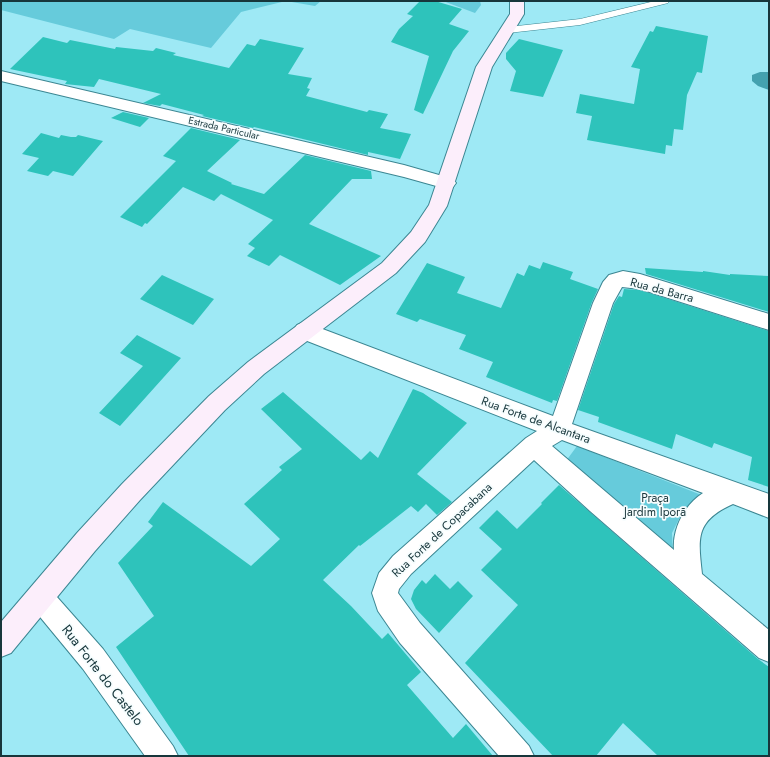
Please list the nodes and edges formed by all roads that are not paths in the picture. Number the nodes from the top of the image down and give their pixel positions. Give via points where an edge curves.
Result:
1 (517, 1) edge
2 (665, 1) edge
3 (508, 30) junction
4 (1, 76) edge
5 (447, 183) junction
6 (769, 322) edge
7 (304, 331) junction
8 (559, 429) junction
9 (534, 445) junction
10 (733, 492) junction
11 (769, 506) edge
12 (690, 581) junction
13 (40, 597) junction
14 (1, 643) edge
15 (769, 648) edge
16 (163, 756) edge
17 (519, 756) edge

1 - 3 main road via 517,14
2 - 3 lane via 580,22
3 - 5 main road via 484,67
4 - 5 street, Estrada Particular
5 - 7 main road via 438,206 418,237 389,268
6 - 8 street, Rua da Barra via 634,280 616,280 611,284 600,311
7 - 8 street, Rua Forte de Alcantara
7 - 13 main road via 256,368 217,403 131,492
8 - 9 street, Rua Forte de Copacabana
8 - 10 street, Rua Forte de Alcantara
9 - 12 street
9 - 17 street, Rua Forte de Copacabana via 402,565 388,582 385,593 387,602 410,633
10 - 11 street, Rua Forte de Alcantara
10 - 12 street via 710,502 696,516 689,530 686,543
12 - 15 street
13 - 14 main road
13 - 16 street, Rua Forte do Castelo via 93,659

